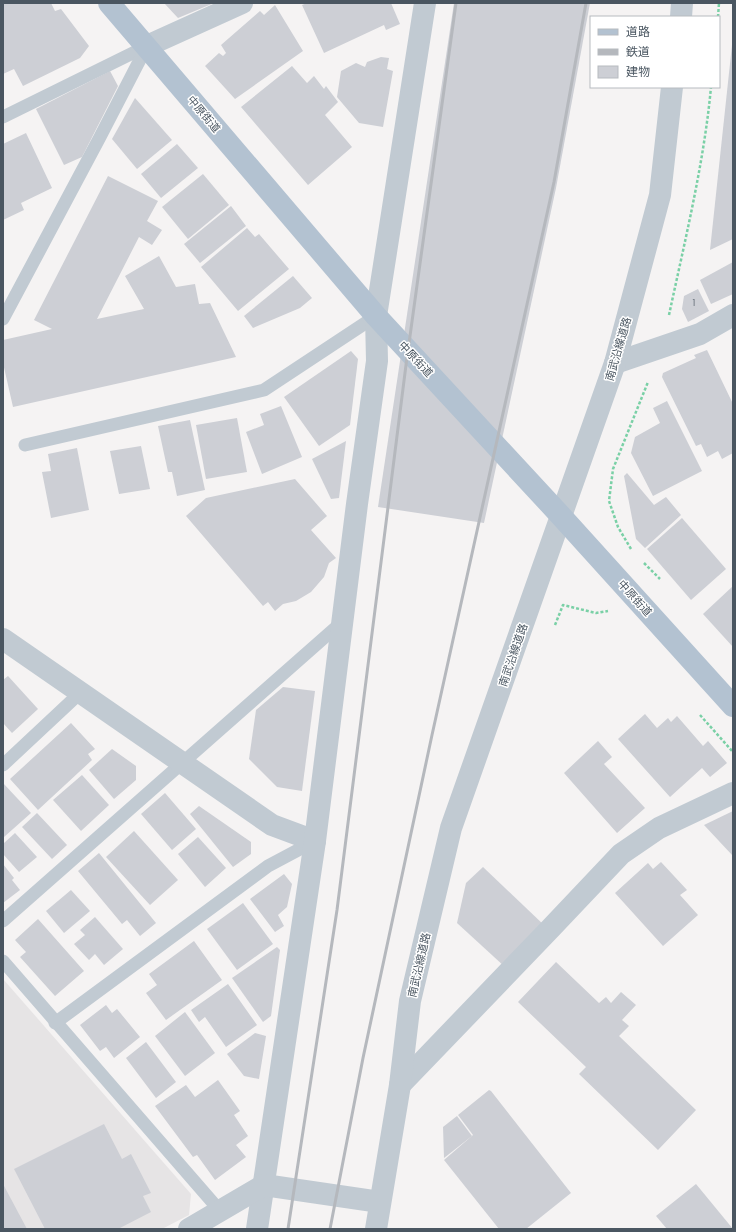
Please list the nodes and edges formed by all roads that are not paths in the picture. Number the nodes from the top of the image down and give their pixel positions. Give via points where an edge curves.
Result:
1 (109, 3) edge
2 (242, 3) edge
3 (426, 3) edge
4 (682, 3) edge
5 (681, 16) edge
6 (147, 46) junction
7 (672, 88) edge
8 (3, 117) edge
9 (733, 315) edge
10 (376, 316) junction
11 (3, 319) edge
12 (616, 363) junction
13 (25, 445) dead end
14 (561, 516) junction
15 (343, 621) junction
16 (3, 639) edge
17 (80, 693) junction
18 (733, 706) edge
19 (182, 764) junction
20 (3, 765) edge
21 (733, 793) edge
22 (315, 842) junction
23 (3, 921) edge
24 (3, 961) edge
25 (55, 1022) junction
26 (400, 1086) junction
27 (264, 1185) junction
28 (380, 1202) junction
29 (221, 1212) junction
30 (189, 1229) edge
31 (257, 1229) edge
32 (376, 1229) edge

1 - 6 main road, 中原街道
2 - 6 street
3 - 10 street
4 - 5 street
6 - 8 lane
6 - 10 main road, 中原街道
6 - 11 lane
7 - 12 street, 南武沿線道路 via 660,195
9 - 12 street via 700,334
10 - 13 lane via 264,390
10 - 14 main road, 中原街道
10 - 15 street via 377,361
12 - 14 street, 南武沿線道路
14 - 18 main road, 中原街道
14 - 26 street, 南武沿線道路 via 451,828 410,1001
15 - 19 lane
15 - 22 street
16 - 17 street
17 - 19 street
17 - 20 lane
19 - 22 street via 272,825
19 - 23 lane
21 - 26 street via 659,828 621,854
22 - 25 lane via 268,866
22 - 27 street
24 - 25 lane
25 - 29 lane
26 - 28 street, 南武沿線道路
27 - 28 street
27 - 29 street
27 - 31 street
28 - 32 street, 南武沿線道路
29 - 30 street

